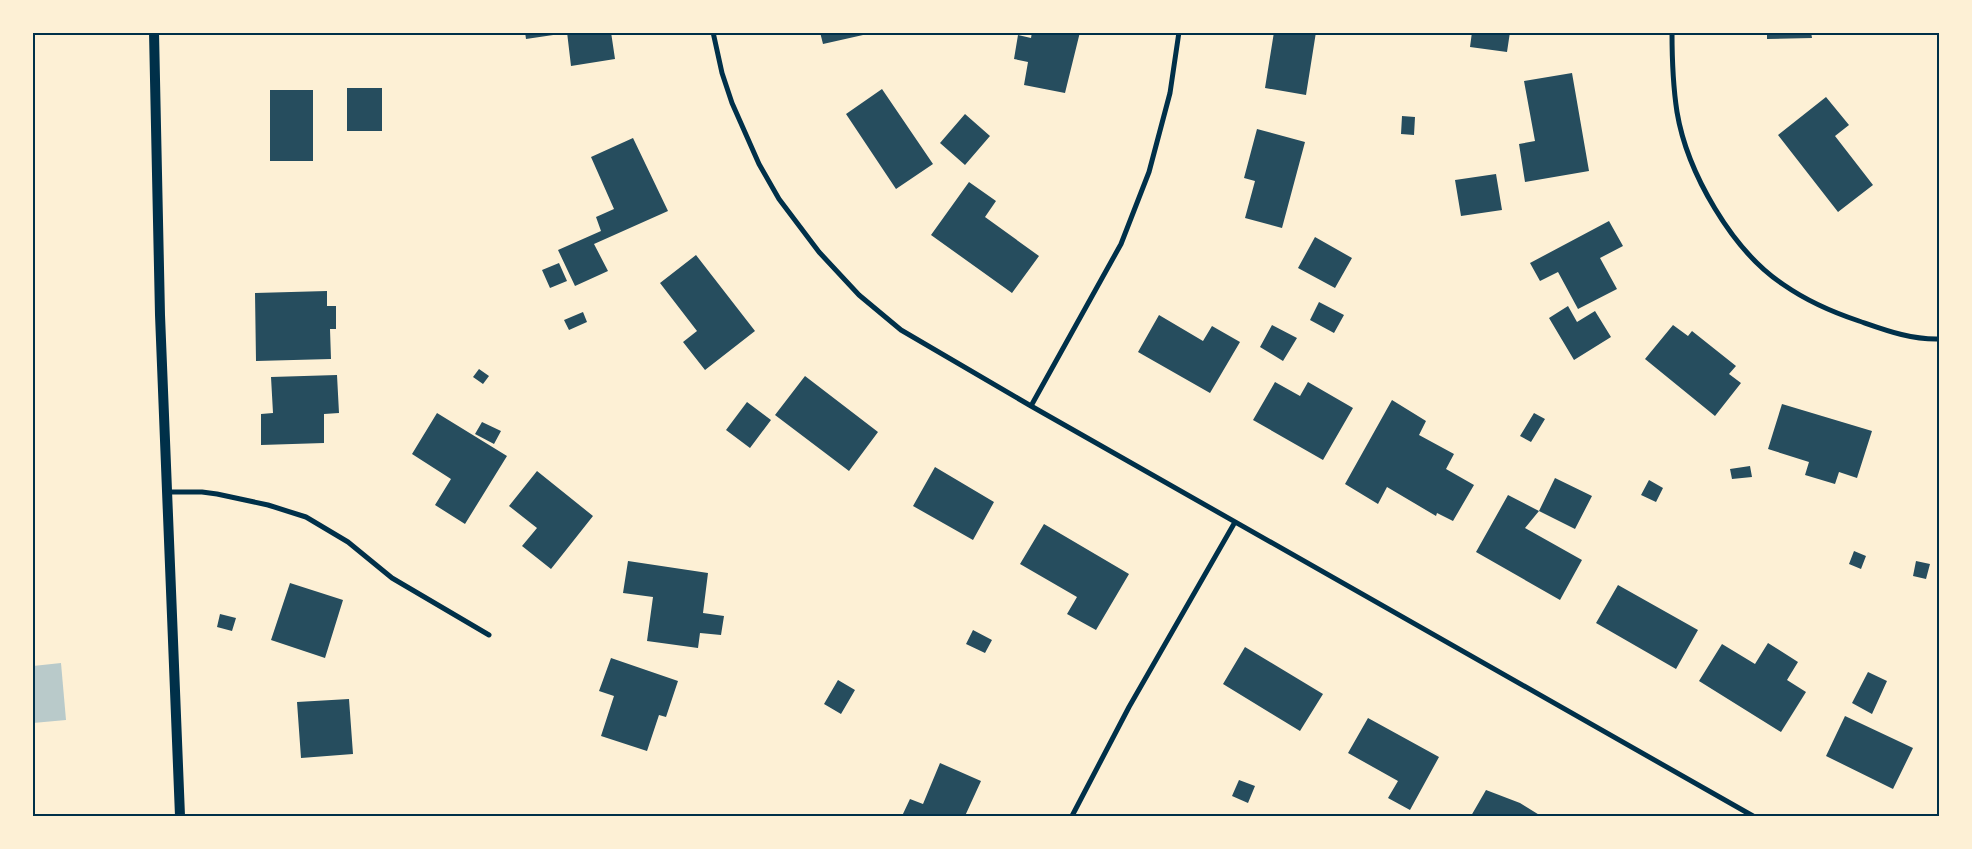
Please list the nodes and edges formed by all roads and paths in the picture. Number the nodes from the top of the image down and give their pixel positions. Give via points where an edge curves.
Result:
1 (154, 32) edge
2 (713, 32) edge
3 (1179, 32) edge
4 (1672, 32) edge
5 (1940, 339) edge
6 (1031, 406) junction
7 (166, 492) junction
8 (1235, 522) junction
9 (489, 636) dead end
10 (180, 816) edge
11 (1072, 816) edge
12 (1753, 816) edge

1 - 7 main road
2 - 6 street via 722,73 748,142 779,199 819,252 859,295 902,330
3 - 6 street via 1170,93 1149,172 1121,244
4 - 5 street via 1673,78 1688,151 1706,192 1732,234 1750,255 1782,284 1832,312 1902,335
6 - 8 street
7 - 9 street via 217,494 306,517 348,542 392,578
7 - 10 main road
8 - 11 street via 1129,707
8 - 12 street

